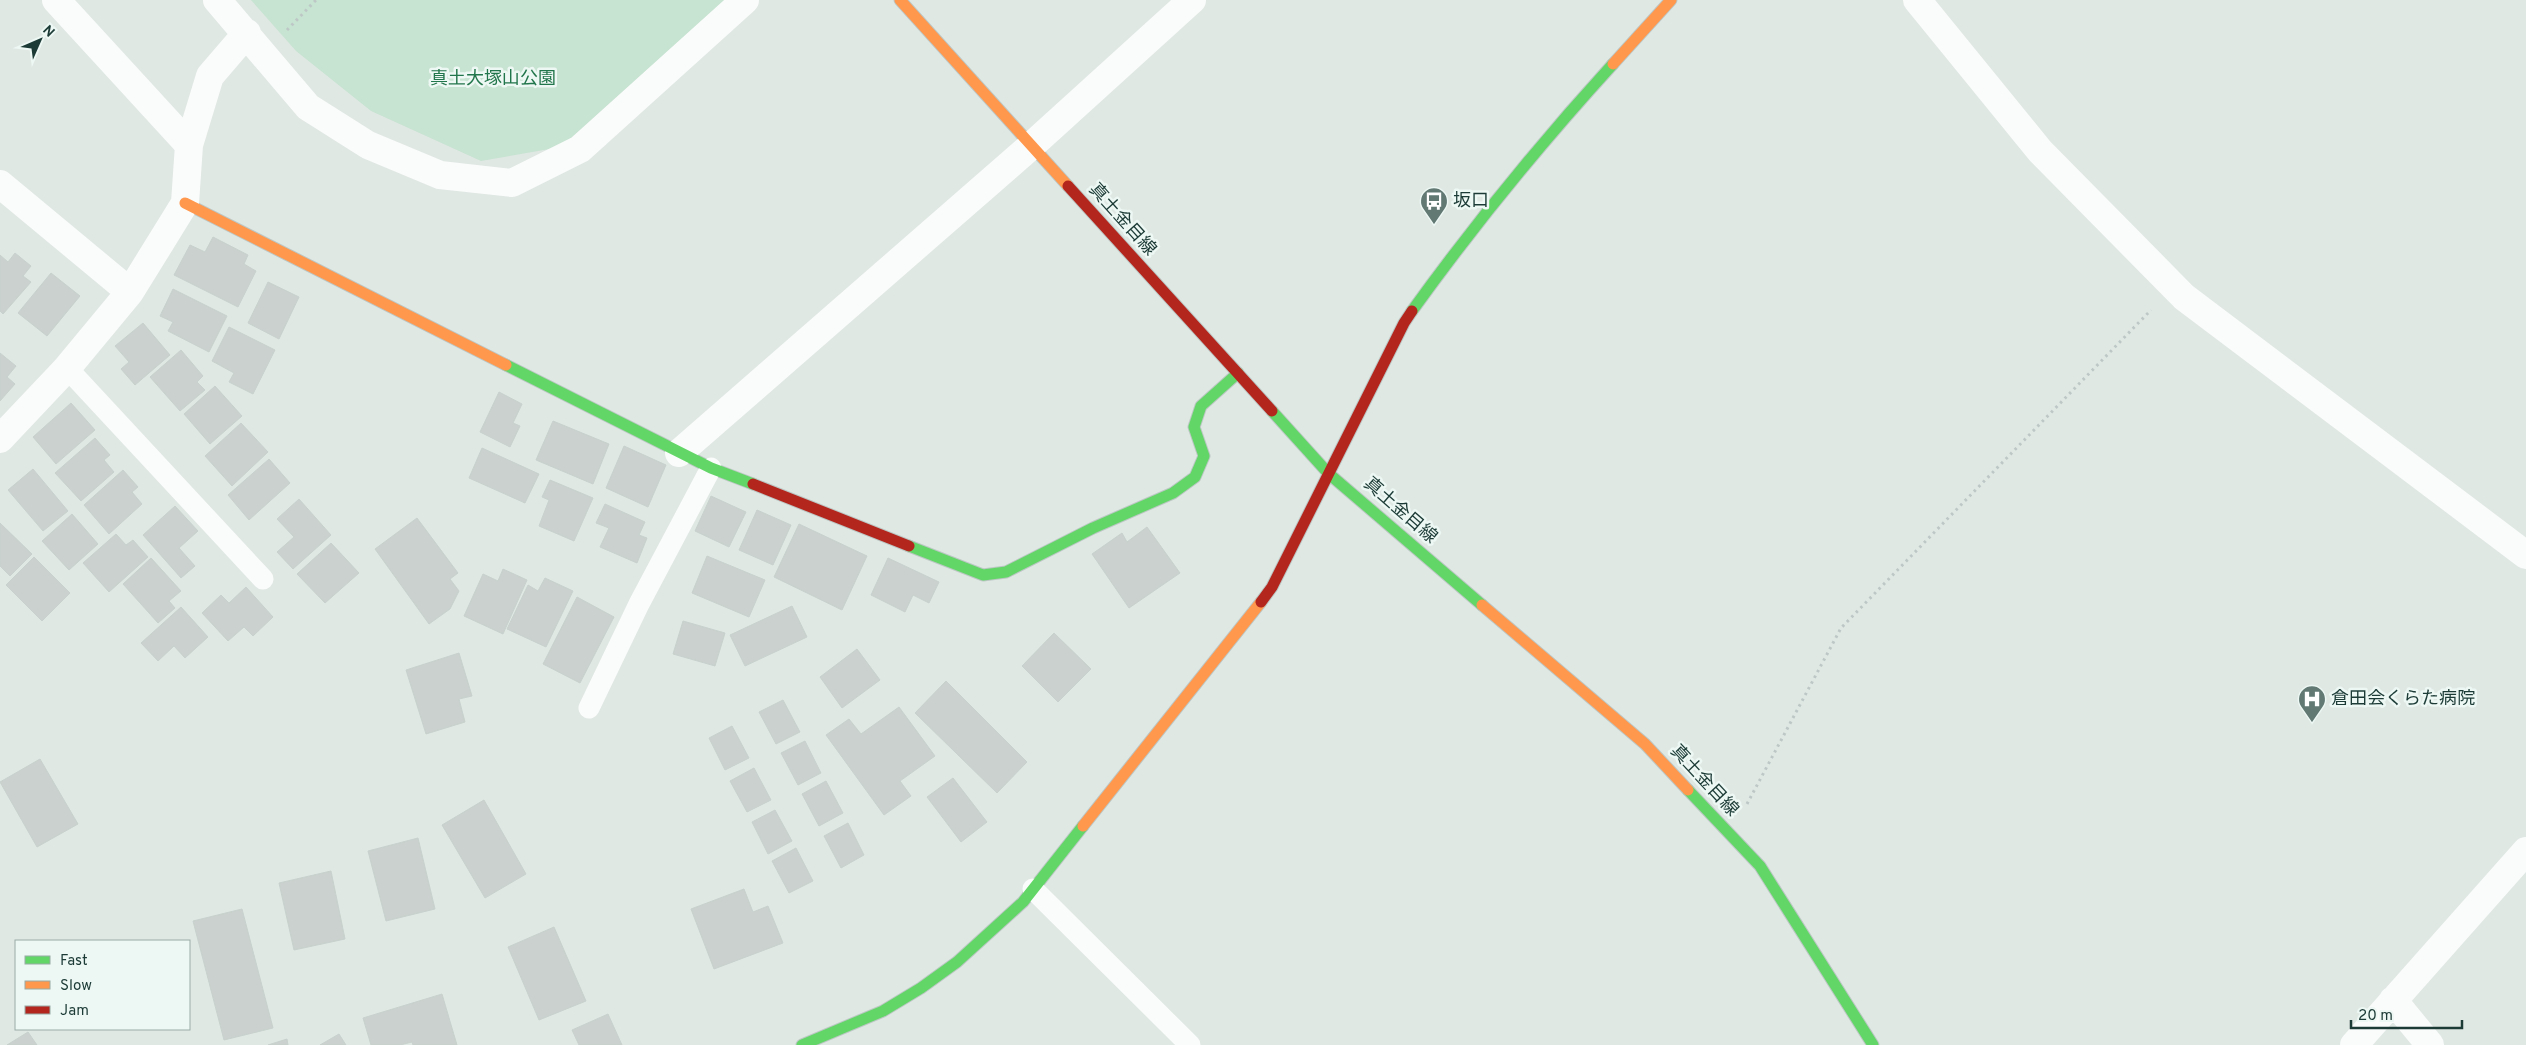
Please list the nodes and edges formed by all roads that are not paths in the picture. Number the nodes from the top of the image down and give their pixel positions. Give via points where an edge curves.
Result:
1 (56, 0) edge
2 (217, 0) edge
3 (745, 0) edge
4 (900, 0) edge
5 (1192, 0) edge
6 (1671, 0) edge
7 (1917, 0) edge
8 (247, 33) junction
9 (189, 145) junction
10 (1031, 146) junction
11 (0, 184) edge
12 (185, 203) junction
13 (130, 292) junction
14 (67, 368) junction
15 (1238, 373) junction
16 (0, 439) edge
17 (679, 452) junction
18 (711, 468) junction
19 (1328, 473) junction
20 (2526, 555) edge
21 (263, 579) dead end
22 (589, 708) dead end
23 (2526, 851) edge
24 (1033, 889) junction
25 (2393, 1000) junction
26 (802, 1045) edge
27 (1190, 1045) edge
28 (1873, 1045) edge
29 (2354, 1045) edge
30 (2430, 1045) edge

1 - 9 street
2 - 8 street
3 - 8 street via 580,149 512,183 440,175 368,145 308,107
4 - 10 street, 真土金目線
5 - 10 street
6 - 19 street via 1554,128 1461,243 1404,323
7 - 20 street via 2040,151 2184,297
8 - 9 street via 210,76
9 - 12 street
10 - 15 street, 真土金目線
10 - 17 street
11 - 13 street
12 - 13 street
12 - 17 street
13 - 14 street
14 - 16 street
14 - 21 lane
15 - 18 street via 1201,406 1194,426 1204,456 1194,477 1173,493 1092,528 1006,572 983,575
15 - 19 street, 真土金目線
17 - 18 street
18 - 22 lane via 639,604
19 - 24 street via 1272,587
19 - 28 street, 真土金目線 via 1645,744 1760,866
23 - 25 street
24 - 26 street via 994,931 943,975 882,1012
24 - 27 lane
25 - 29 street
25 - 30 street

